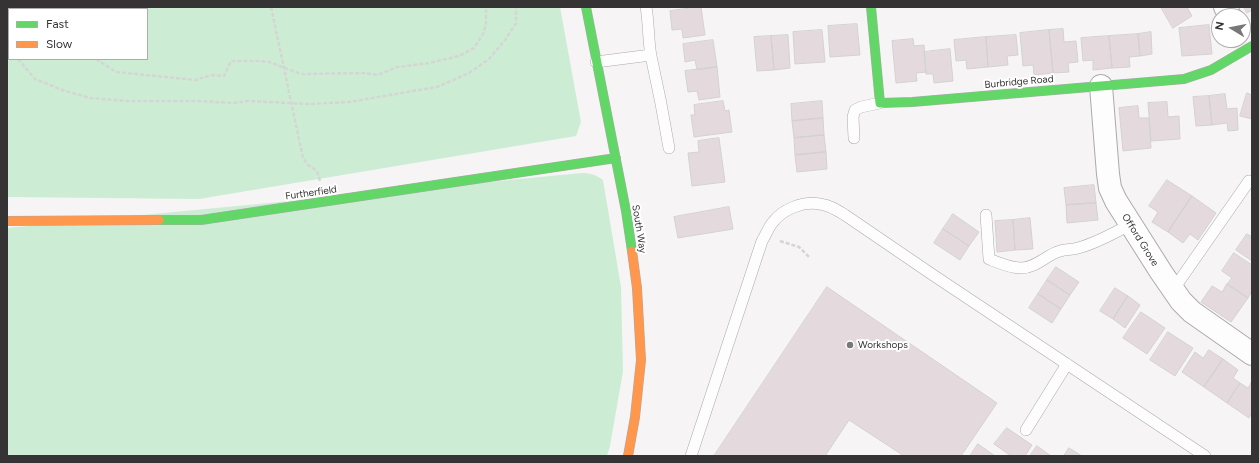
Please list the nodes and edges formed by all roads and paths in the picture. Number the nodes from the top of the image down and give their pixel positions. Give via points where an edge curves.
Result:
1 (271, 7) edge
2 (486, 7) edge
3 (516, 7) edge
4 (586, 7) edge
5 (646, 7) edge
6 (871, 7) edge
7 (1242, 48) edge
8 (651, 56) junction
9 (19, 60) edge
10 (98, 60) edge
11 (596, 62) junction
12 (284, 68) junction
13 (1101, 86) junction
14 (880, 103) junction
15 (292, 104) junction
16 (854, 138) dead end
17 (669, 148) dead end
18 (616, 158) junction
19 (1249, 181) dead end
20 (325, 203) junction
21 (986, 215) dead end
22 (7, 220) edge
23 (1131, 224) junction
24 (1173, 290) junction
25 (1252, 354) edge
26 (1067, 364) junction
27 (1026, 430) dead end
28 (628, 456) edge
29 (691, 456) edge
30 (1205, 456) edge

1 - 12 path
2 - 12 path via 483,34 474,48 459,56 397,67 378,75 300,74
3 - 15 path via 516,23 489,59 469,73 437,87 349,102
4 - 11 street, South Way
5 - 8 lane
6 - 14 street
7 - 13 street, Burbridge Road via 1196,77
8 - 11 lane
8 - 17 lane
9 - 15 path via 35,79 90,98
10 - 12 path via 116,72 195,80 212,75 224,76 231,61 269,62
11 - 18 street, South Way
12 - 15 path
13 - 14 street, Burbridge Road
13 - 23 street, Offord Grove via 1110,188
14 - 16 lane via 855,110
15 - 20 path via 302,158 317,171
18 - 20 street, Furtherfield
18 - 28 street, South Way via 636,281 640,331 639,388
19 - 24 lane
20 - 22 street, Furtherfield via 201,220
21 - 23 lane via 989,259 1022,268 1033,266 1060,251 1090,244
23 - 24 street, Offord Grove
24 - 25 street, Offord Grove via 1192,312
26 - 27 lane
26 - 29 lane via 845,215 819,204 800,205 787,210 773,222 762,241
26 - 30 lane

